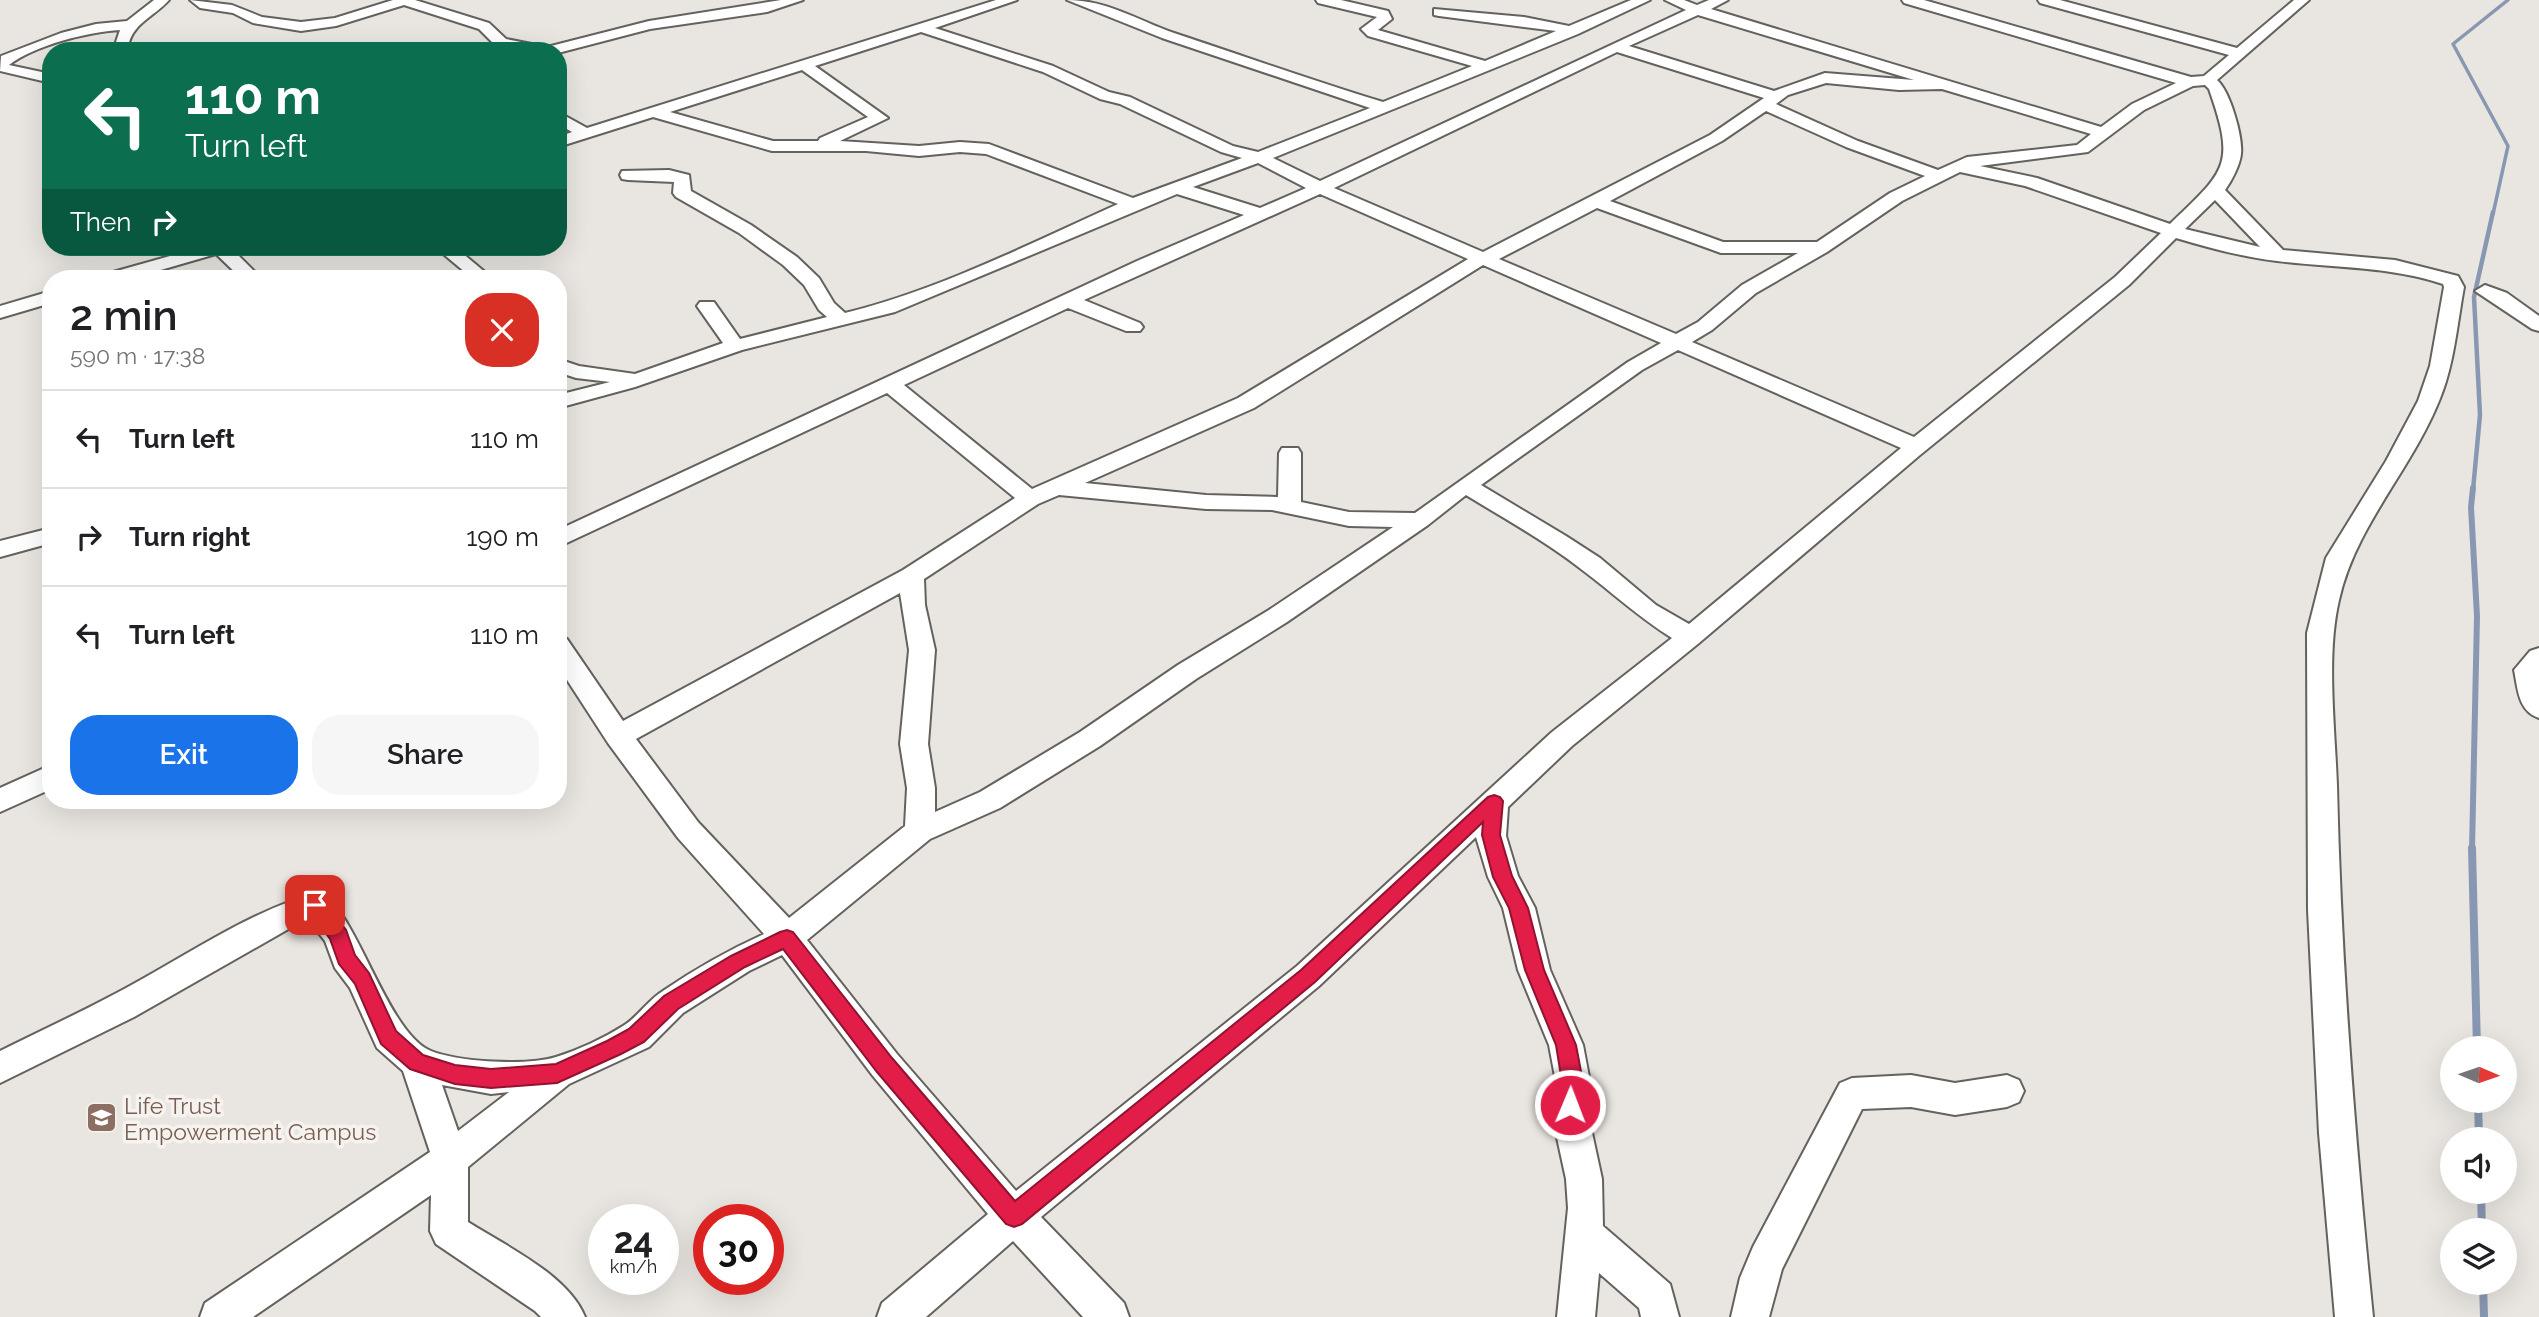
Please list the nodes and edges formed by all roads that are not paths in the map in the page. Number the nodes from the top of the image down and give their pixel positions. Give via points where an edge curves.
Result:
1 (162, 0) edge
2 (197, 0) edge
3 (406, 0) edge
4 (796, 0) edge
5 (957, 0) edge
6 (1010, 0) edge
7 (1074, 0) edge
8 (1323, 0) edge
9 (1643, 0) edge
10 (1672, 0) edge
11 (1721, 0) edge
12 (1909, 0) edge
13 (2049, 0) edge
14 (2302, 0) edge
15 (980, 9) junction
16 (1698, 10) junction
17 (1439, 12) dead end
18 (130, 24) junction
19 (923, 28) junction
20 (1573, 30) junction
21 (49, 42) edge
22 (121, 42) edge
23 (500, 42) edge
24 (42, 45) edge
25 (567, 46) edge
26 (1617, 47) junction
27 (2238, 53) junction
28 (1858, 58) junction
29 (805, 65) junction
30 (1483, 65) junction
31 (0, 66) edge
32 (24, 74) junction
33 (42, 77) edge
34 (1825, 78) junction
35 (0, 81) edge
36 (2199, 81) junction
37 (1949, 84) junction
38 (1768, 100) junction
39 (1385, 108) junction
40 (652, 113) junction
41 (567, 123) edge
42 (2104, 133) junction
43 (585, 134) junction
44 (567, 139) edge
45 (809, 148) junction
46 (1259, 157) junction
47 (1947, 171) junction
48 (628, 175) dead end
49 (1177, 188) junction
50 (1320, 188) junction
51 (2215, 190) junction
52 (1594, 201) junction
53 (1133, 204) junction
54 (1261, 214) junction
55 (2172, 231) junction
56 (1821, 248) junction
57 (189, 256) edge
58 (229, 256) edge
59 (455, 256) edge
60 (2279, 256) junction
61 (1482, 258) junction
62 (141, 270) edge
63 (244, 270) edge
64 (473, 270) edge
65 (2485, 291) dead end
66 (42, 299) edge
67 (1068, 302) junction
68 (4, 306) edge
69 (707, 306) dead end
70 (841, 320) junction
71 (2539, 325) edge
72 (1133, 327) dead end
73 (1674, 342) junction
74 (735, 346) junction
75 (567, 368) edge
76 (643, 378) junction
77 (890, 385) junction
78 (567, 399) edge
79 (1916, 446) junction
80 (1290, 453) dead end
81 (1465, 485) junction
82 (1058, 487) junction
83 (1030, 499) junction
84 (1289, 505) junction
85 (1420, 520) junction
86 (567, 536) edge
87 (42, 537) edge
88 (0, 549) edge
89 (912, 576) junction
90 (1690, 636) junction
91 (2539, 657) edge
92 (567, 659) edge
93 (2539, 708) edge
94 (618, 736) junction
95 (42, 780) edge
96 (0, 801) edge
97 (1494, 801) junction
98 (920, 831) junction
99 (787, 938) junction
100 (417, 1062) junction
101 (0, 1068) edge
102 (557, 1073) junction
103 (2007, 1091) dead end
104 (450, 1159) junction
105 (1014, 1216) junction
106 (1583, 1233) junction
107 (219, 1317) edge
108 (566, 1317) edge
109 (896, 1317) edge
110 (1110, 1317) edge
111 (1576, 1317) edge
112 (1660, 1317) edge
113 (1750, 1317) edge
114 (2354, 1317) edge

1 - 18 street
2 - 3 street via 203,5 240,10 262,22 304,28 332,25
3 - 23 street via 484,26
4 - 25 street via 649,25
5 - 15 street
6 - 15 street
7 - 39 street
8 - 30 street via 1383,14 1385,19 1368,29 1373,33
9 - 20 street
10 - 16 street
11 - 16 street
12 - 36 street
13 - 27 street
14 - 27 street
15 - 19 street
16 - 26 street
16 - 28 street
17 - 20 street
18 - 21 street via 94,27
18 - 22 street
19 - 29 street
19 - 46 street via 1048,69 1227,149
20 - 30 street
24 - 31 street via 6,59
26 - 38 street
26 - 50 street
27 - 36 street
28 - 34 street
28 - 37 street
29 - 40 street
29 - 45 street via 880,118
30 - 39 street
31 - 32 street
32 - 33 street
32 - 35 street
34 - 37 street
34 - 38 street
36 - 42 street via 2138,107
36 - 51 street via 2216,87 2231,129 2234,155
37 - 42 street
38 - 47 street via 1852,144
38 - 52 street via 1716,138
39 - 46 street
40 - 43 street
40 - 45 street via 772,146
41 - 43 street
42 - 47 street via 2077,151 1990,157
43 - 44 street
45 - 53 street via 989,149
46 - 49 street
46 - 50 street
47 - 55 street via 1984,170
47 - 56 street via 1896,197
48 - 70 street via 683,179 682,192 790,261
49 - 53 street
49 - 54 street
50 - 54 street
50 - 61 street
51 - 55 street
51 - 60 street
52 - 56 street via 1721,247
52 - 61 street
53 - 70 street via 921,295
54 - 67 street
55 - 60 street
55 - 79 street via 2122,281
56 - 73 street via 1749,289 1705,326
57 - 62 street
58 - 63 street
59 - 64 street
60 - 114 street via 2382,262 2440,276 2451,280 2454,287 2429,401 2338,558 2320,633 2324,910
61 - 73 street
61 - 82 street via 1246,403
65 - 71 street
66 - 68 street
67 - 72 street
67 - 77 street
69 - 74 street
70 - 74 street
73 - 79 street
73 - 81 street
74 - 76 street
75 - 76 street
76 - 78 street
77 - 83 street
77 - 86 street
79 - 90 street
80 - 84 street
81 - 85 street
81 - 90 street via 1569,549 1647,611
82 - 83 street
82 - 84 street
83 - 89 street
84 - 85 street via 1349,519
85 - 98 street via 1024,782
87 - 88 street
89 - 94 street
89 - 98 street via 912,605 922,650 914,744 921,788
90 - 97 street via 1562,739
91 - 93 street via 2527,670
92 - 94 street
94 - 99 street via 688,830
95 - 96 street
97 - 105 street via 1308,976
97 - 106 street via 1491,835 1503,877 1519,908 1534,970 1566,1045 1573,1082 1572,1119 1584,1179
98 - 99 street
99 - 102 street via 738,961 671,1003 637,1036
99 - 105 street via 885,1065
100 - 101 street via 389,1037 339,936 315,905 281,918 122,1007
100 - 102 street via 455,1074 491,1078
100 - 104 street
102 - 104 street
103 - 113 street via 1955,1098 1911,1091 1853,1094 1778,1231 1753,1293
104 - 107 street
104 - 108 street via 449,1231 549,1297
105 - 109 street
105 - 110 street
106 - 111 street
106 - 112 street via 1656,1298

